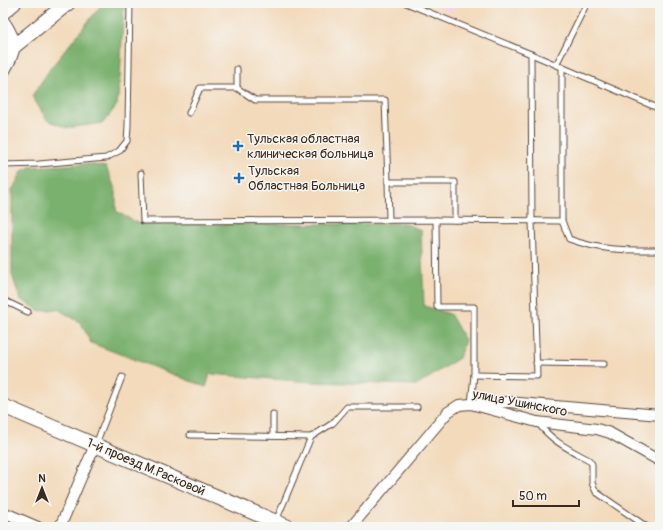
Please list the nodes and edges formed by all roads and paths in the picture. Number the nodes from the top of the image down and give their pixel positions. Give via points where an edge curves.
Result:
1 (14, 3) edge
2 (68, 3) edge
3 (130, 3) edge
4 (406, 3) edge
5 (588, 3) edge
6 (3, 12) edge
7 (3, 23) edge
8 (13, 47) junction
9 (531, 54) junction
10 (556, 65) junction
11 (562, 67) junction
12 (237, 69) dead end
13 (3, 70) edge
14 (237, 88) junction
15 (660, 109) edge
16 (189, 113) dead end
17 (3, 165) edge
18 (141, 173) dead end
19 (388, 182) junction
20 (388, 220) junction
21 (436, 220) junction
22 (455, 220) junction
23 (532, 221) junction
24 (562, 221) junction
25 (660, 250) edge
26 (3, 300) edge
27 (28, 312) dead end
28 (536, 363) junction
29 (604, 364) dead end
30 (474, 374) junction
31 (122, 377) dead end
32 (471, 404) junction
33 (3, 406) edge
34 (417, 407) dead end
35 (273, 414) dead end
36 (660, 415) edge
37 (536, 422) junction
38 (190, 435) dead end
39 (273, 436) junction
40 (311, 437) junction
41 (95, 445) junction
42 (658, 456) edge
43 (3, 512) edge
44 (275, 522) junction
45 (38, 527) edge
46 (60, 527) edge
47 (288, 527) edge
48 (351, 527) edge
49 (647, 527) edge

1 - 6 street
2 - 8 street
3 - 17 lane via 127,141 119,151 106,158
4 - 9 lane
5 - 10 lane
7 - 8 street via 11,34
8 - 13 street
9 - 10 lane
9 - 23 lane
10 - 11 lane
11 - 15 lane
11 - 24 lane
12 - 14 lane
14 - 16 lane via 200,88
14 - 19 lane via 255,100 386,100
18 - 20 lane via 143,221
19 - 20 lane
19 - 22 lane via 455,182
20 - 21 lane
21 - 22 lane
21 - 30 lane via 437,307 474,307
22 - 23 lane
23 - 24 lane
23 - 28 lane
24 - 25 lane via 569,239 585,245 611,250
26 - 27 lane
28 - 29 lane
28 - 30 lane via 536,376
30 - 32 lane
31 - 41 lane
32 - 36 street via 508,402
32 - 37 street, улица Ушинского
32 - 48 street, улица Ушинского via 459,406 448,412
33 - 41 street, 1-й проезд М.Расковой
34 - 40 lane via 347,407 333,423
35 - 39 lane
37 - 42 street, улица Ушинского via 597,429
37 - 49 lane via 557,443 589,460 592,464 592,483 596,492
38 - 39 lane
39 - 40 lane
40 - 44 lane
41 - 44 street, 1-й проезд М.Расковой
41 - 46 street
43 - 45 street
44 - 47 street, 1-й проезд М.Расковой

